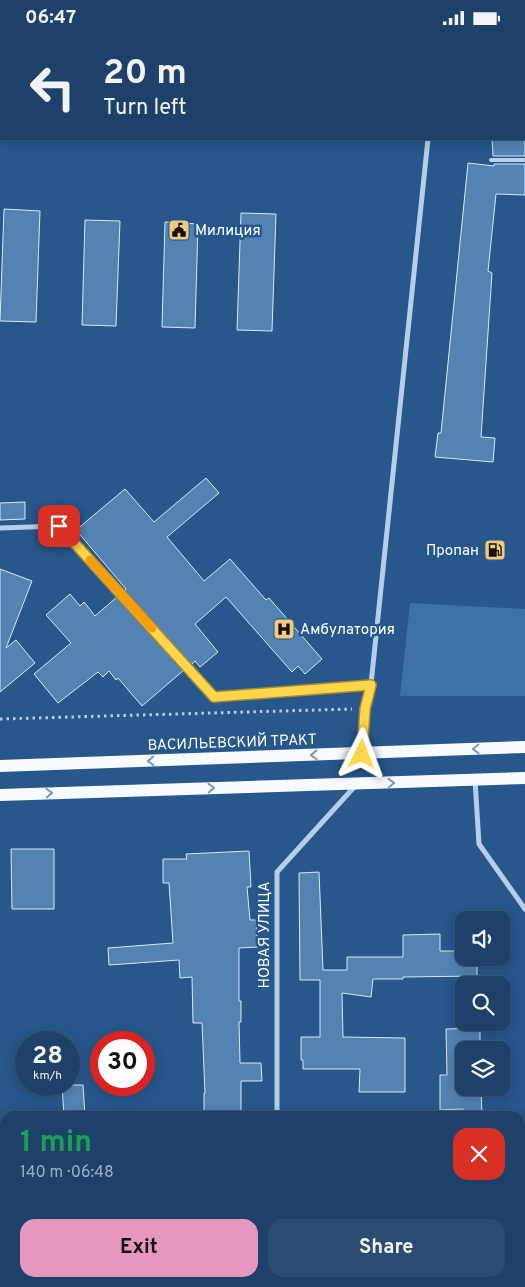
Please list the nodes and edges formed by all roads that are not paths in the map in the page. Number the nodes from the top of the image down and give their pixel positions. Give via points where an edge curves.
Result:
1 (428, 140) edge
2 (491, 160) dead end
3 (525, 160) edge
4 (0, 528) edge
5 (371, 685) junction
6 (525, 747) edge
7 (362, 754) junction
8 (0, 766) edge
9 (525, 778) edge
10 (475, 780) junction
11 (356, 784) junction
12 (0, 795) edge
13 (525, 909) edge
14 (277, 1111) edge

1 - 5 street
2 - 3 lane
4 - 5 street via 59,526 214,697
5 - 7 street via 365,709
6 -> 7 main road, ВАСИЛЬЕВСКИЙ ТРАКТ
7 -> 8 main road, ВАСИЛЬЕВСКИЙ ТРАКТ
9 - 10 main road
11 -> 10 main road
10 - 13 street via 479,844
12 -> 11 main road
11 - 14 street, НОВАЯ УЛИЦА via 277,871

